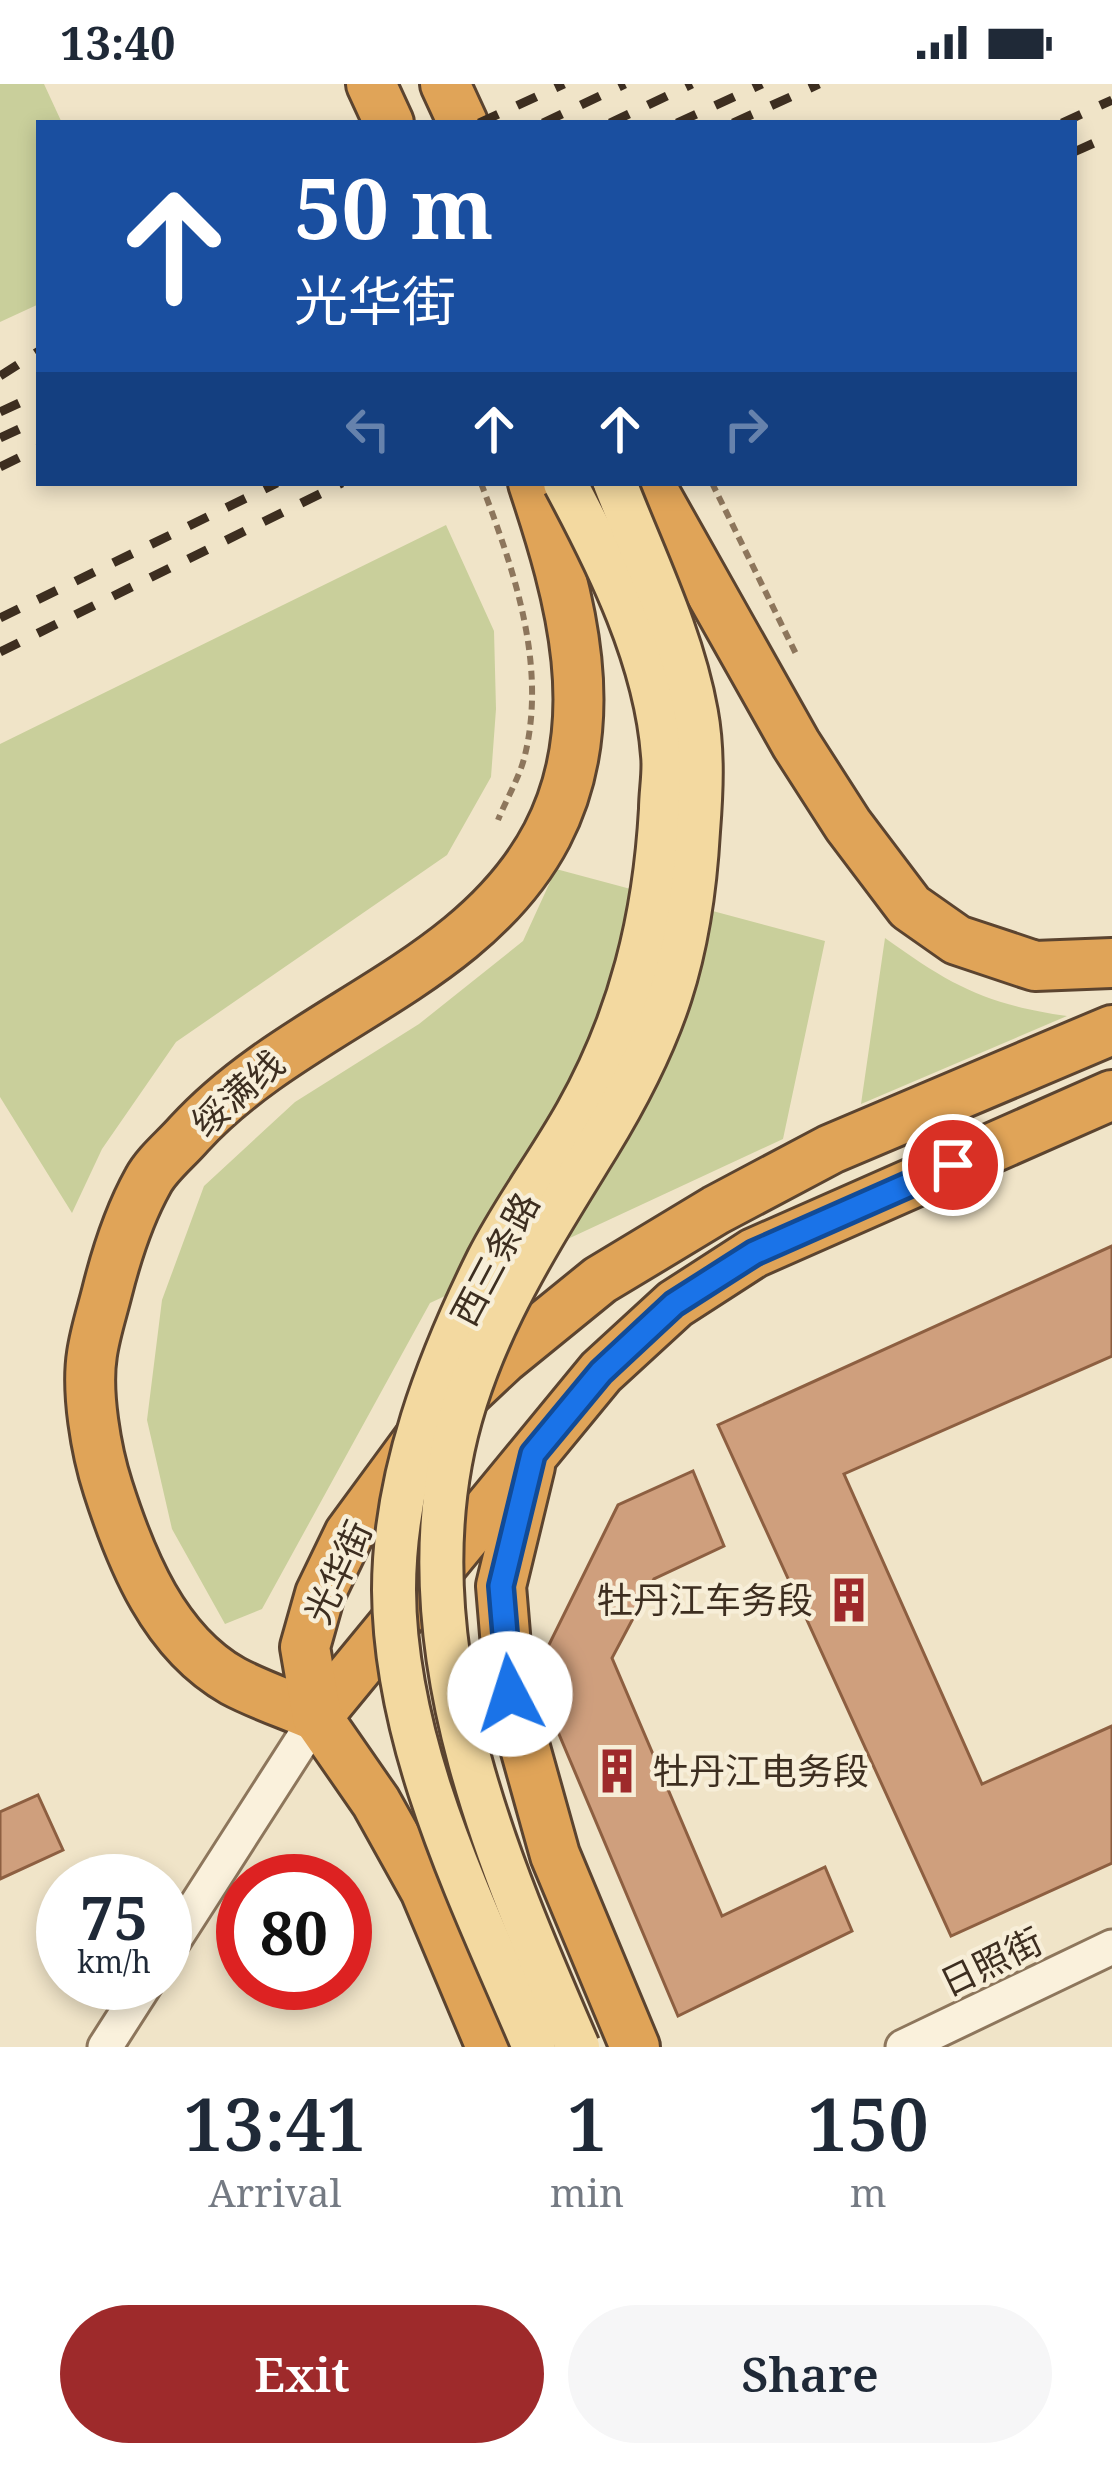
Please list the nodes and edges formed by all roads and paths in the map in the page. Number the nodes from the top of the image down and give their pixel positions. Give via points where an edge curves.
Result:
1 (371, 84) edge
2 (445, 84) edge
3 (387, 120) edge
4 (462, 120) edge
5 (483, 486) edge
6 (534, 486) edge
7 (567, 486) edge
8 (616, 486) edge
9 (651, 486) edge
10 (713, 486) edge
11 (806, 675) dead end
12 (498, 820) dead end
13 (1112, 963) edge
14 (1112, 1030) edge
15 (1112, 1095) edge
16 (533, 1454) junction
17 (317, 1717) junction
18 (192, 1912) edge
19 (1112, 1947) edge
20 (129, 2010) edge
21 (105, 2047) edge
22 (491, 2047) edge
23 (534, 2047) edge
24 (578, 2047) edge
25 (635, 2047) edge
26 (903, 2047) edge

1 - 3 highway
2 - 4 highway
5 - 12 path via 518,588 530,656 523,762
6 - 17 highway, 绥满线 via 566,597 579,695 571,781 547,835 479,923 274,1058 217,1104 149,1179 114,1265 91,1357 97,1455 130,1556 176,1632 231,1680
7 - 23 main road, 西三条路, bridge via 634,632 651,692 663,755 658,861 638,977 580,1108 489,1258 432,1386 400,1522 394,1590 419,1755
8 - 24 main road, 西三条路, bridge via 678,643 697,716 694,903 655,1041 511,1288 473,1374 442,1535 448,1654 464,1748 510,1889
9 - 13 highway via 796,744 910,907 957,940 1035,966
10 - 11 path
14 - 17 highway, 光华街 via 831,1149 716,1210 600,1280 503,1359 421,1436 349,1534 305,1648
15 - 16 highway, 光华街 via 754,1253 674,1304 601,1372
16 - 17 highway, 光华街
16 - 25 highway via 501,1586 510,1694 555,1855
17 - 18 street
17 - 22 highway via 425,1890
19 - 26 street, 日照街
20 - 21 street

